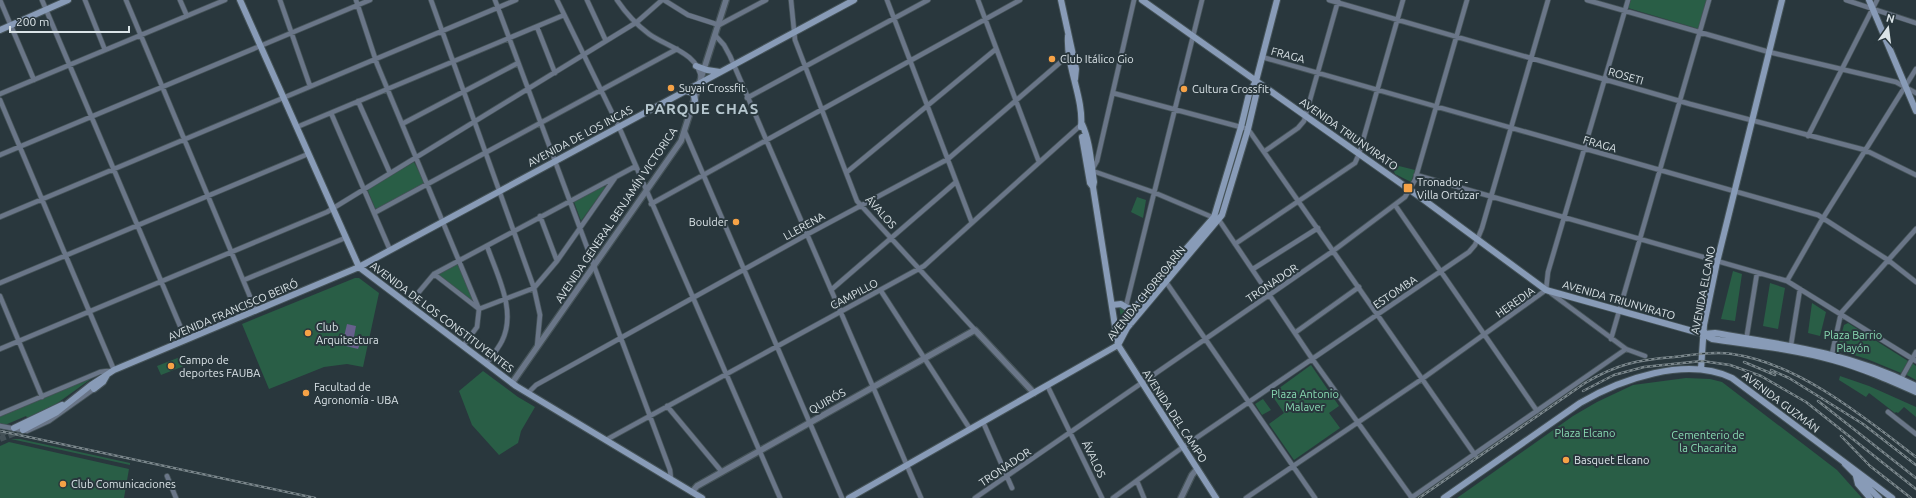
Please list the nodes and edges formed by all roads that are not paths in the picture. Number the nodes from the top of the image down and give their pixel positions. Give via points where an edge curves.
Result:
1 (0, 0) edge
2 (42, 0) edge
3 (68, 0) edge
4 (85, 0) edge
5 (126, 0) edge
6 (180, 0) edge
7 (225, 0) edge
8 (240, 0) edge
9 (280, 0) edge
10 (370, 0) edge
11 (431, 0) edge
12 (495, 0) edge
13 (516, 0) edge
14 (557, 0) edge
15 (586, 0) edge
16 (617, 0) edge
17 (663, 0) edge
18 (726, 0) edge
19 (766, 0) edge
20 (791, 0) edge
21 (854, 0) edge
22 (887, 0) edge
23 (928, 0) edge
24 (978, 0) edge
25 (1020, 0) edge
26 (1061, 0) edge
27 (1134, 0) edge
28 (1142, 0) edge
29 (1202, 0) edge
30 (1277, 0) edge
31 (1329, 0) edge
32 (1403, 0) edge
33 (1467, 0) edge
34 (1548, 0) edge
35 (1587, 0) edge
36 (1628, 0) edge
37 (1709, 0) edge
38 (1782, 0) edge
39 (1846, 0) edge
40 (1869, 0) edge
41 (1877, 0) edge
42 (1338, 1) edge
43 (356, 3) edge
44 (497, 8) junction
45 (1872, 8) junction
46 (46, 10) junction
47 (1625, 11) junction
48 (564, 15) junction
49 (187, 16) junction
50 (894, 18) junction
51 (985, 20) junction
52 (1397, 20) junction
53 (637, 22) junction
54 (1916, 23) edge
55 (11, 25) junction
56 (719, 25) junction
57 (537, 27) junction
58 (0, 30) edge
59 (441, 31) junction
60 (794, 32) junction
61 (1700, 32) junction
62 (291, 33) junction
63 (141, 35) junction
64 (715, 35) junction
65 (1193, 36) junction
66 (1456, 37) junction
67 (509, 39) junction
68 (606, 41) junction
69 (260, 46) junction
70 (677, 49) junction
71 (996, 49) junction
72 (105, 50) junction
73 (1769, 52) junction
74 (584, 55) junction
75 (1071, 56) junction
76 (1262, 57) junction
77 (1531, 58) junction
78 (375, 59) junction
79 (910, 60) junction
80 (453, 62) junction
81 (518, 63) junction
82 (69, 65) junction
83 (733, 65) junction
84 (696, 66) junction
85 (806, 66) junction
86 (705, 69) junction
87 (1916, 69) edge
88 (1842, 70) junction
89 (720, 72) junction
90 (1318, 72) junction
91 (554, 73) junction
92 (1604, 79) junction
93 (34, 80) junction
94 (1256, 81) junction
95 (701, 82) junction
96 (310, 86) junction
97 (162, 87) junction
98 (1906, 87) junction
99 (387, 89) junction
100 (1377, 89) junction
101 (528, 90) junction
102 (601, 90) junction
103 (686, 91) junction
104 (463, 92) junction
105 (1113, 93) junction
106 (1916, 93) edge
107 (0, 94) edge
108 (283, 98) junction
109 (747, 98) junction
110 (0, 100) edge
111 (695, 100) junction
112 (1016, 100) junction
113 (358, 101) junction
114 (1680, 101) junction
115 (1436, 106) junction
116 (928, 107) junction
117 (823, 110) junction
118 (1175, 110) junction
119 (1916, 111) edge
120 (331, 113) junction
121 (1306, 116) junction
122 (91, 117) junction
123 (474, 122) junction
124 (1752, 122) junction
125 (402, 124) junction
126 (540, 124) junction
127 (1082, 124) junction
128 (297, 127) junction
129 (619, 127) junction
130 (1241, 127) junction
131 (1248, 128) junction
132 (1510, 128) junction
133 (685, 132) junction
134 (1808, 136) junction
135 (185, 139) junction
136 (766, 141) junction
137 (20, 146) junction
138 (1585, 149) junction
139 (1089, 150) junction
140 (1099, 150) junction
141 (1865, 150) junction
142 (1265, 151) junction
143 (485, 153) junction
144 (308, 154) junction
145 (1359, 154) junction
146 (0, 155) edge
147 (416, 158) junction
148 (948, 159) junction
149 (554, 162) junction
150 (1040, 162) junction
151 (636, 166) junction
152 (114, 169) junction
153 (1090, 170) junction
154 (1660, 171) junction
155 (847, 172) junction
156 (390, 174) junction
157 (1416, 175) junction
158 (1916, 175) edge
159 (616, 176) junction
160 (704, 176) junction
161 (956, 182) junction
162 (428, 184) junction
163 (364, 190) junction
164 (1411, 190) junction
165 (499, 191) junction
166 (1734, 191) junction
167 (646, 192) junction
168 (1153, 192) junction
169 (208, 196) junction
170 (1490, 198) junction
171 (42, 200) junction
172 (570, 201) junction
173 (1300, 202) junction
174 (651, 204) junction
175 (1395, 205) junction
176 (861, 206) junction
177 (333, 209) junction
178 (374, 213) junction
179 (540, 216) junction
180 (0, 217) edge
181 (1216, 218) junction
182 (1824, 218) junction
183 (1565, 219) junction
184 (442, 222) junction
185 (972, 223) junction
186 (137, 225) junction
187 (1318, 228) junction
188 (514, 229) junction
189 (580, 229) junction
190 (1916, 229) edge
191 (808, 234) junction
192 (891, 237) junction
193 (345, 238) junction
194 (1478, 240) junction
195 (1641, 241) junction
196 (1235, 244) junction
197 (487, 246) junction
198 (1191, 249) junction
199 (390, 250) junction
200 (232, 252) junction
201 (1333, 252) junction
202 (65, 256) junction
203 (1888, 260) junction
204 (458, 261) junction
205 (557, 262) junction
206 (1717, 262) junction
207 (359, 267) junction
208 (594, 268) junction
209 (745, 269) junction
210 (920, 269) junction
211 (1253, 269) junction
212 (1441, 271) junction
213 (1757, 273) junction
214 (434, 274) junction
215 (1161, 277) junction
216 (244, 280) junction
217 (161, 282) junction
218 (1166, 282) junction
219 (1787, 282) junction
220 (1916, 282) edge
221 (0, 283) edge
222 (1359, 287) junction
223 (534, 288) junction
224 (1800, 289) junction
225 (831, 290) junction
226 (1546, 290) junction
227 (881, 291) junction
228 (1270, 295) junction
229 (0, 296) edge
230 (693, 299) junction
231 (505, 300) junction
232 (408, 305) junction
233 (1112, 305) junction
234 (1128, 307) junction
235 (479, 309) junction
236 (256, 311) junction
237 (841, 311) junction
238 (1620, 311) junction
239 (90, 312) junction
240 (1841, 313) junction
241 (1378, 314) junction
242 (1131, 324) junction
243 (1704, 325) junction
244 (975, 330) junction
245 (1296, 332) junction
246 (1694, 332) junction
247 (1484, 334) junction
248 (1703, 334) junction
249 (620, 338) junction
250 (1206, 338) junction
251 (1611, 339) junction
252 (186, 340) junction
253 (19, 341) junction
254 (1746, 341) junction
255 (1118, 345) junction
256 (1791, 345) junction
257 (463, 346) junction
258 (777, 346) junction
259 (0, 349) edge
260 (536, 349) junction
261 (1626, 349) junction
262 (1916, 352) edge
263 (1832, 354) junction
264 (1644, 356) dead end
265 (924, 358) junction
266 (1911, 358) junction
267 (1314, 360) junction
268 (1916, 361) edge
269 (486, 364) junction
270 (1701, 369) junction
271 (111, 372) junction
272 (726, 373) junction
273 (1422, 379) junction
274 (1901, 379) junction
275 (512, 383) junction
276 (1142, 383) junction
277 (1047, 385) junction
278 (1916, 386) edge
279 (873, 387) junction
280 (94, 389) joint
281 (1916, 392) edge
282 (528, 393) junction
283 (1034, 393) junction
284 (42, 396) junction
285 (72, 400) junction
286 (1250, 402) junction
287 (667, 406) junction
288 (1536, 411) junction
289 (1888, 412) dead end
290 (0, 414) edge
291 (649, 416) junction
292 (810, 422) junction
293 (983, 422) junction
294 (1357, 423) junction
295 (0, 426) edge
296 (14, 428) tunnel mouth
297 (970, 428) junction
298 (23, 430) tunnel mouth
299 (1071, 434) junction
300 (1916, 434) edge
301 (606, 440) junction
302 (1183, 447) junction
303 (760, 451) junction
304 (1475, 455) junction
305 (1843, 461) junction
306 (907, 464) junction
307 (1293, 465) junction
308 (1197, 469) junction
309 (722, 472) junction
310 (167, 476) dead end
311 (1007, 477) junction
312 (671, 479) junction
313 (1137, 481) junction
314 (1012, 488) dead end
315 (692, 492) junction
316 (1868, 493) edge
317 (1885, 493) junction
318 (176, 498) edge
319 (702, 498) edge
320 (780, 498) edge
321 (842, 498) edge
322 (849, 498) edge
323 (921, 498) edge
324 (975, 498) edge
325 (1102, 498) edge
326 (1113, 498) edge
327 (1144, 498) edge
328 (1181, 498) edge
329 (1216, 498) edge
330 (1246, 498) edge
331 (1315, 498) edge
332 (1411, 498) edge
333 (1444, 498) edge
334 (1879, 498) edge
335 (1892, 498) edge

1 - 55 street
2 - 46 street
3 - 46 main road
4 - 72 street
5 - 63 street
6 - 49 street
7 - 49 street
8 - 69 main road, AVENIDA DE LOS CONSTITUYENTES
9 - 62 street
10 - 43 street
11 - 59 street
12 - 44 street
13 - 44 street
14 - 48 street
15 - 68 street
16 - 53 street
17 - 53 street
17 - 56 street via 688,15
18 - 56 street, AVENIDA GENERAL BENJAMÍN VICTORICA
19 - 56 street
20 - 60 street, ÁVALOS
21 - 60 main road, AVENIDA DE LOS INCAS
22 - 50 street
23 - 50 street
24 - 51 street
25 - 51 street
26 - 75 main road
27 - 105 street
28 - 65 main road, AVENIDA TRIUNVIRATO
29 - 65 street
30 - 76 main road, AVENIDA CHORROARÍN
31 - 42 street, ROSETI
32 - 52 street
33 - 66 street, TRONADOR
34 - 77 street, ESTOMBA
35 - 47 street
36 - 47 street, HEREDIA
37 - 61 street
38 - 73 main road, AVENIDA ELCANO
39 - 45 street
40 - 45 main road
41 - 45 street
42 - 52 street, ROSETI
42 - 90 street
43 - 62 street
43 - 78 street
44 - 59 street
44 - 67 street
45 - 54 street
45 - 88 street
45 - 98 main road
46 - 55 main road
46 - 82 street
47 - 61 street
47 - 92 street, HEREDIA
48 - 57 street
48 - 74 street
49 - 63 street
50 - 79 street
50 - 85 street
51 - 71 street
51 - 79 street
52 - 66 street, ROSETI
52 - 100 street
53 - 68 street
53 - 70 street via 654,37
55 - 58 main road
55 - 93 street
56 - 64 street, AVENIDA GENERAL BENJAMÍN VICTORICA
57 - 67 street
57 - 91 street
59 - 78 street
59 - 80 street
60 - 83 main road, AVENIDA DE LOS INCAS
60 - 85 street, ÁVALOS
61 - 73 street
61 - 114 street
62 - 69 street
62 - 96 street
63 - 72 street
63 - 97 street
64 - 83 street via 724,45
64 - 86 street, AVENIDA GENERAL BENJAMÍN VICTORICA
65 - 94 main road, AVENIDA TRIUNVIRATO
65 - 118 street
66 - 77 street, ROSETI
66 - 115 street, TRONADOR
67 - 80 street
67 - 81 street
68 - 74 street
69 - 97 street
69 - 108 main road, AVENIDA DE LOS CONSTITUYENTES
70 - 84 street via 687,55
70 - 102 street
71 - 112 street
71 - 116 street
72 - 82 street
73 - 88 street
73 - 124 main road, AVENIDA ELCANO
74 - 91 street
74 - 102 street
75 - 112 street, LLERENA
75 - 127 main road
76 - 90 street, FRAGA
76 - 94 main road, AVENIDA CHORROARÍN
77 - 92 street, ROSETI
77 - 132 street, ESTOMBA
78 - 96 street
78 - 99 street
79 - 116 street
79 - 117 street
80 - 99 street
80 - 104 street
81 - 101 street
81 - 104 street
82 - 93 street
82 - 122 street
83 - 89 main road, AVENIDA DE LOS INCAS
83 - 109 street
84 - 86 main road
84 - 95 street
85 - 109 street
85 - 117 street, ÁVALOS
86 - 89 main road
86 - 95 street, AVENIDA GENERAL BENJAMÍN VICTORICA
87 - 98 street
88 - 98 street via 1896,82
88 - 134 street
89 - 95 main road, AVENIDA DE LOS INCAS
90 - 100 street, FRAGA
90 - 121 street
91 - 101 street
92 - 114 street, ROSETI
92 - 138 street, HEREDIA
93 - 107 street
94 - 121 main road, AVENIDA TRIUNVIRATO
94 - 130 main road, AVENIDA CHORROARÍN via 1249,94
94 - 131 main road, AVENIDA CHORROARÍN via 1256,95
95 - 103 main road, AVENIDA DE LOS INCAS
95 - 111 street, AVENIDA GENERAL BENJAMÍN VICTORICA
96 - 108 street
97 - 122 street
97 - 135 street
98 - 106 street
98 - 119 main road
98 - 141 street
99 - 113 street
99 - 125 street
100 - 115 street, FRAGA
100 - 145 street
101 - 123 street
101 - 126 street
102 - 126 street
102 - 129 street
103 - 111 main road via 693,93
103 - 129 main road, AVENIDA DE LOS INCAS
104 - 123 street
104 - 125 street
105 - 118 street
105 - 140 street
108 - 128 main road, AVENIDA DE LOS CONSTITUYENTES
108 - 135 street
109 - 136 street
110 - 137 street
111 - 133 street, AVENIDA GENERAL BENJAMÍN VICTORICA
112 - 148 street, LLERENA
112 - 150 street
113 - 120 street
113 - 156 street
114 - 124 street, ROSETI
114 - 154 street
115 - 132 street, FRAGA
115 - 157 street, TRONADOR
116 - 148 street
116 - 155 street
117 - 136 street
117 - 155 street, ÁVALOS
118 - 130 street
118 - 168 street
120 - 128 street
120 - 163 street
121 - 142 street via 1298,128
121 - 145 main road, AVENIDA TRIUNVIRATO
122 - 137 street
122 - 152 street
123 - 143 street
123 - 147 street
124 - 134 street, ROSETI
124 - 166 main road, AVENIDA ELCANO
125 - 147 street
126 - 143 street
126 - 149 street
127 - 139 main road
127 - 150 street, CAMPILLO
127 - 153 main road via 1081,131
128 - 144 main road, AVENIDA DE LOS CONSTITUYENTES
129 - 149 main road, AVENIDA DE LOS INCAS
129 - 151 street
130 - 131 street
130 - 181 main road, AVENIDA CHORROARÍN
131 - 142 street
131 - 181 main road, AVENIDA CHORROARÍN via 1222,215
132 - 138 street, FRAGA
132 - 170 street, ESTOMBA
133 - 160 street
133 - 167 street, AVENIDA GENERAL BENJAMÍN VICTORICA
134 - 141 street, ROSETI
135 - 152 street
135 - 169 street
136 - 160 street
136 - 191 street
137 - 146 street
137 - 171 street
138 - 154 street, FRAGA
138 - 183 street, HEREDIA
139 - 140 street
139 - 153 main road
140 - 153 street
141 - 158 street, ROSETI
141 - 182 street
142 - 173 street
143 - 162 street
143 - 165 street
144 - 169 street
144 - 177 main road, AVENIDA DE LOS CONSTITUYENTES
145 - 164 main road, AVENIDA TRIUNVIRATO
145 - 173 street via 1352,166
147 - 156 street
147 - 162 street
148 - 161 street
148 - 176 street, LLERENA
149 - 165 main road, AVENIDA DE LOS INCAS
149 - 172 street
150 - 185 street, CAMPILLO
151 - 159 street
151 - 167 street
152 - 171 street
152 - 186 street
153 - 168 street
153 - 233 main road via 1090,183 1093,188
154 - 166 street, FRAGA
154 - 195 street
155 - 176 street, ÁVALOS
156 - 163 street
157 - 164 street, TRONADOR
157 - 170 street
159 - 172 street
159 - 189 street
160 - 174 street
160 - 209 street
161 - 185 street
161 - 192 street
162 - 178 street
162 - 184 street
163 - 177 street
163 - 178 street
164 - 175 street, TRONADOR
164 - 194 main road, AVENIDA TRIUNVIRATO
165 - 184 main road, AVENIDA DE LOS INCAS
165 - 188 street
166 - 182 street, FRAGA
166 - 206 main road, AVENIDA ELCANO
167 - 174 street
167 - 208 street, AVENIDA GENERAL BENJAMÍN VICTORICA
168 - 181 street
168 - 234 street
169 - 186 street
169 - 200 street
170 - 183 street
170 - 194 street, ESTOMBA
171 - 180 street
171 - 202 street
172 - 179 street
172 - 189 street
173 - 187 street
173 - 196 street
174 - 230 street
175 - 201 street, TRONADOR
175 - 212 street
176 - 191 street, LLERENA
176 - 192 street, ÁVALOS
177 - 193 main road, AVENIDA DE LOS CONSTITUYENTES
177 - 200 street
178 - 199 street
179 - 188 street
179 - 205 street
181 - 196 street
181 - 198 main road, AVENIDA CHORROARÍN
182 - 203 street, FRAGA
182 - 219 street
183 - 195 street
183 - 226 street, HEREDIA via 1548,272
184 - 199 main road, AVENIDA DE LOS INCAS
184 - 204 street
185 - 210 street, CAMPILLO
186 - 202 street
186 - 217 street
187 - 201 street
187 - 211 street
188 - 197 street
188 - 223 street
189 - 205 street
189 - 208 street
190 - 203 street
191 - 209 street, LLERENA
191 - 225 street
192 - 210 street, ÁVALOS
192 - 225 street
193 - 207 main road, AVENIDA DE LOS CONSTITUYENTES
193 - 216 street
194 - 212 street, ESTOMBA via 1469,252
194 - 226 main road, AVENIDA TRIUNVIRATO
195 - 206 street
195 - 238 street
196 - 211 street
197 - 204 street
197 - 231 street
198 - 215 main road, AVENIDA CHORROARÍN
198 - 218 main road, AVENIDA CHORROARÍN
199 - 207 main road, AVENIDA DE LOS INCAS
200 - 216 street
200 - 217 street
201 - 222 street
201 - 228 street, TRONADOR
202 - 221 street
202 - 239 street
203 - 220 street, FRAGA
203 - 240 street
204 - 214 street
204 - 235 street
205 - 223 street
206 - 213 street
206 - 243 main road, AVENIDA ELCANO
207 - 232 main road, AVENIDA DE LOS CONSTITUYENTES
207 - 236 main road, AVENIDA FRANCISCO BEIRÓ
208 - 249 street
208 - 260 street, AVENIDA GENERAL BENJAMÍN VICTORICA
209 - 230 street, LLERENA
209 - 258 street
210 - 227 street, CAMPILLO
210 - 244 street, ÁVALOS
211 - 228 street
212 - 241 street, ESTOMBA
212 - 247 street
213 - 219 street
213 - 254 street
214 - 232 street
214 - 235 street
215 - 218 main road
215 - 234 main road, AVENIDA CHORROARÍN via 1138,305
216 - 236 street
217 - 239 street
217 - 252 street
218 - 242 main road, AVENIDA CHORROARÍN
218 - 250 street
219 - 224 street
222 - 241 street
222 - 245 street
223 - 231 street
223 - 260 street via 540,315
224 - 240 street
224 - 256 street
225 - 237 street
226 - 238 main road, AVENIDA TRIUNVIRATO
226 - 247 street, HEREDIA
226 - 251 street
227 - 237 street, CAMPILLO
227 - 265 street
228 - 245 street
228 - 250 street, TRONADOR
229 - 253 street
230 - 249 street, LLERENA
230 - 272 street
231 - 235 street
231 - 269 street via 508,313 505,333 499,347
232 - 257 main road, AVENIDA DE LOS CONSTITUYENTES
233 - 234 main road via 1121,304
233 - 255 main road
234 - 242 main road via 1132,316
235 - 257 street via 477,328
236 - 252 main road, AVENIDA FRANCISCO BEIRÓ
237 - 258 street, CAMPILLO
237 - 279 street
238 - 246 main road, AVENIDA TRIUNVIRATO
238 - 251 street
239 - 253 street
239 - 271 street
240 - 263 street
240 - 266 street
241 - 267 street, ESTOMBA
241 - 273 street
242 - 255 main road, AVENIDA CHORROARÍN
243 - 246 main road
243 - 248 main road, AVENIDA ELCANO
244 - 265 street, QUIRÓS
244 - 283 street, ÁVALOS
245 - 267 street
246 - 248 main road, AVENIDA TRIUNVIRATO
247 - 273 street, HEREDIA
247 - 288 street
248 - 254 main road, AVENIDA TRIUNVIRATO via 1712,339
248 - 270 main road, AVENIDA ELCANO
249 - 282 street, LLERENA via 536,385
249 - 291 street
250 - 276 street, TRONADOR
250 - 286 street
251 - 261 street
252 - 271 main road, AVENIDA FRANCISCO BEIRÓ
253 - 259 street
253 - 284 street
254 - 256 main road, AVENIDA TRIUNVIRATO
254 - 281 main road, AVENIDA TRIUNVIRATO via 1832,360 1870,372
255 - 276 main road, AVENIDA DEL CAMPO
255 - 277 main road, AVENIDA CHORROARÍN
256 - 263 main road, AVENIDA TRIUNVIRATO
257 - 269 main road, AVENIDA DE LOS CONSTITUYENTES
258 - 272 street, CAMPILLO
258 - 292 street
260 - 275 street, AVENIDA GENERAL BENJAMÍN VICTORICA
261 - 264 street
261 - 288 street
262 - 266 street
263 - 274 main road, AVENIDA TRIUNVIRATO via 1866,364
265 - 279 street, QUIRÓS
265 - 297 street
266 - 268 street
266 - 274 street
267 - 286 street, ESTOMBA
267 - 294 street
269 - 275 main road, AVENIDA DE LOS CONSTITUYENTES
270 - 305 main road, AVENIDA GUZMÁN via 1732,378
270 - 333 main road via 1646,375 1602,391
271 - 280 main road
271 - 284 street, AVENIDA FRANCISCO BEIRÓ via 100,372
271 - 285 main road
272 - 287 street, CAMPILLO
272 - 303 street
273 - 294 street, HEREDIA
273 - 304 street
274 - 278 main road, AVENIDA TRIUNVIRATO
275 - 282 main road, AVENIDA DE LOS CONSTITUYENTES
276 - 299 street, TRONADOR
276 - 302 main road, AVENIDA DEL CAMPO
277 - 283 main road, AVENIDA CHORROARÍN
277 - 299 street, ÁVALOS
279 - 292 street, QUIRÓS
279 - 306 street
280 - 295 street via 49,421 27,431
282 - 301 main road, AVENIDA DE LOS CONSTITUYENTES
283 - 293 main road, AVENIDA CHORROARÍN
284 - 290 street, AVENIDA FRANCISCO BEIRÓ
285 - 296 main road
285 - 298 main road via 52,415
286 - 302 street, ESTOMBA
286 - 307 street
287 - 291 street, CAMPILLO
287 - 309 street
288 - 304 street
289 - 300 street
291 - 301 street, CAMPILLO
291 - 312 street via 670,470
292 - 303 street, QUIRÓS
292 - 321 street
293 - 297 main road, AVENIDA CHORROARÍN
293 - 311 street
294 - 307 street, HEREDIA
294 - 332 street
297 - 306 main road, AVENIDA CHORROARÍN
299 - 311 street, TRONADOR
299 - 325 street, ÁVALOS
301 - 312 main road, AVENIDA DE LOS CONSTITUYENTES
302 - 308 main road, AVENIDA DEL CAMPO
302 - 313 street, ESTOMBA
303 - 309 street, QUIRÓS
303 - 320 street
304 - 332 street
305 - 316 main road, AVENIDA GUZMÁN
305 - 317 main road, AVENIDA GUZMÁN
306 - 322 main road, AVENIDA CHORROARÍN
306 - 323 street
307 - 330 street, HEREDIA
307 - 331 street
308 - 328 street
308 - 329 main road, AVENIDA DEL CAMPO
309 - 315 street, QUIRÓS via 697,486
310 - 318 street
311 - 314 street
311 - 324 street, TRONADOR
312 - 315 main road, AVENIDA DE LOS CONSTITUYENTES
313 - 326 street, ESTOMBA
313 - 327 street
315 - 319 main road, AVENIDA DE LOS CONSTITUYENTES
316 - 317 main road via 1874,487
316 - 334 main road, AVENIDA GUZMÁN
317 - 335 main road, AVENIDA GUZMÁN

